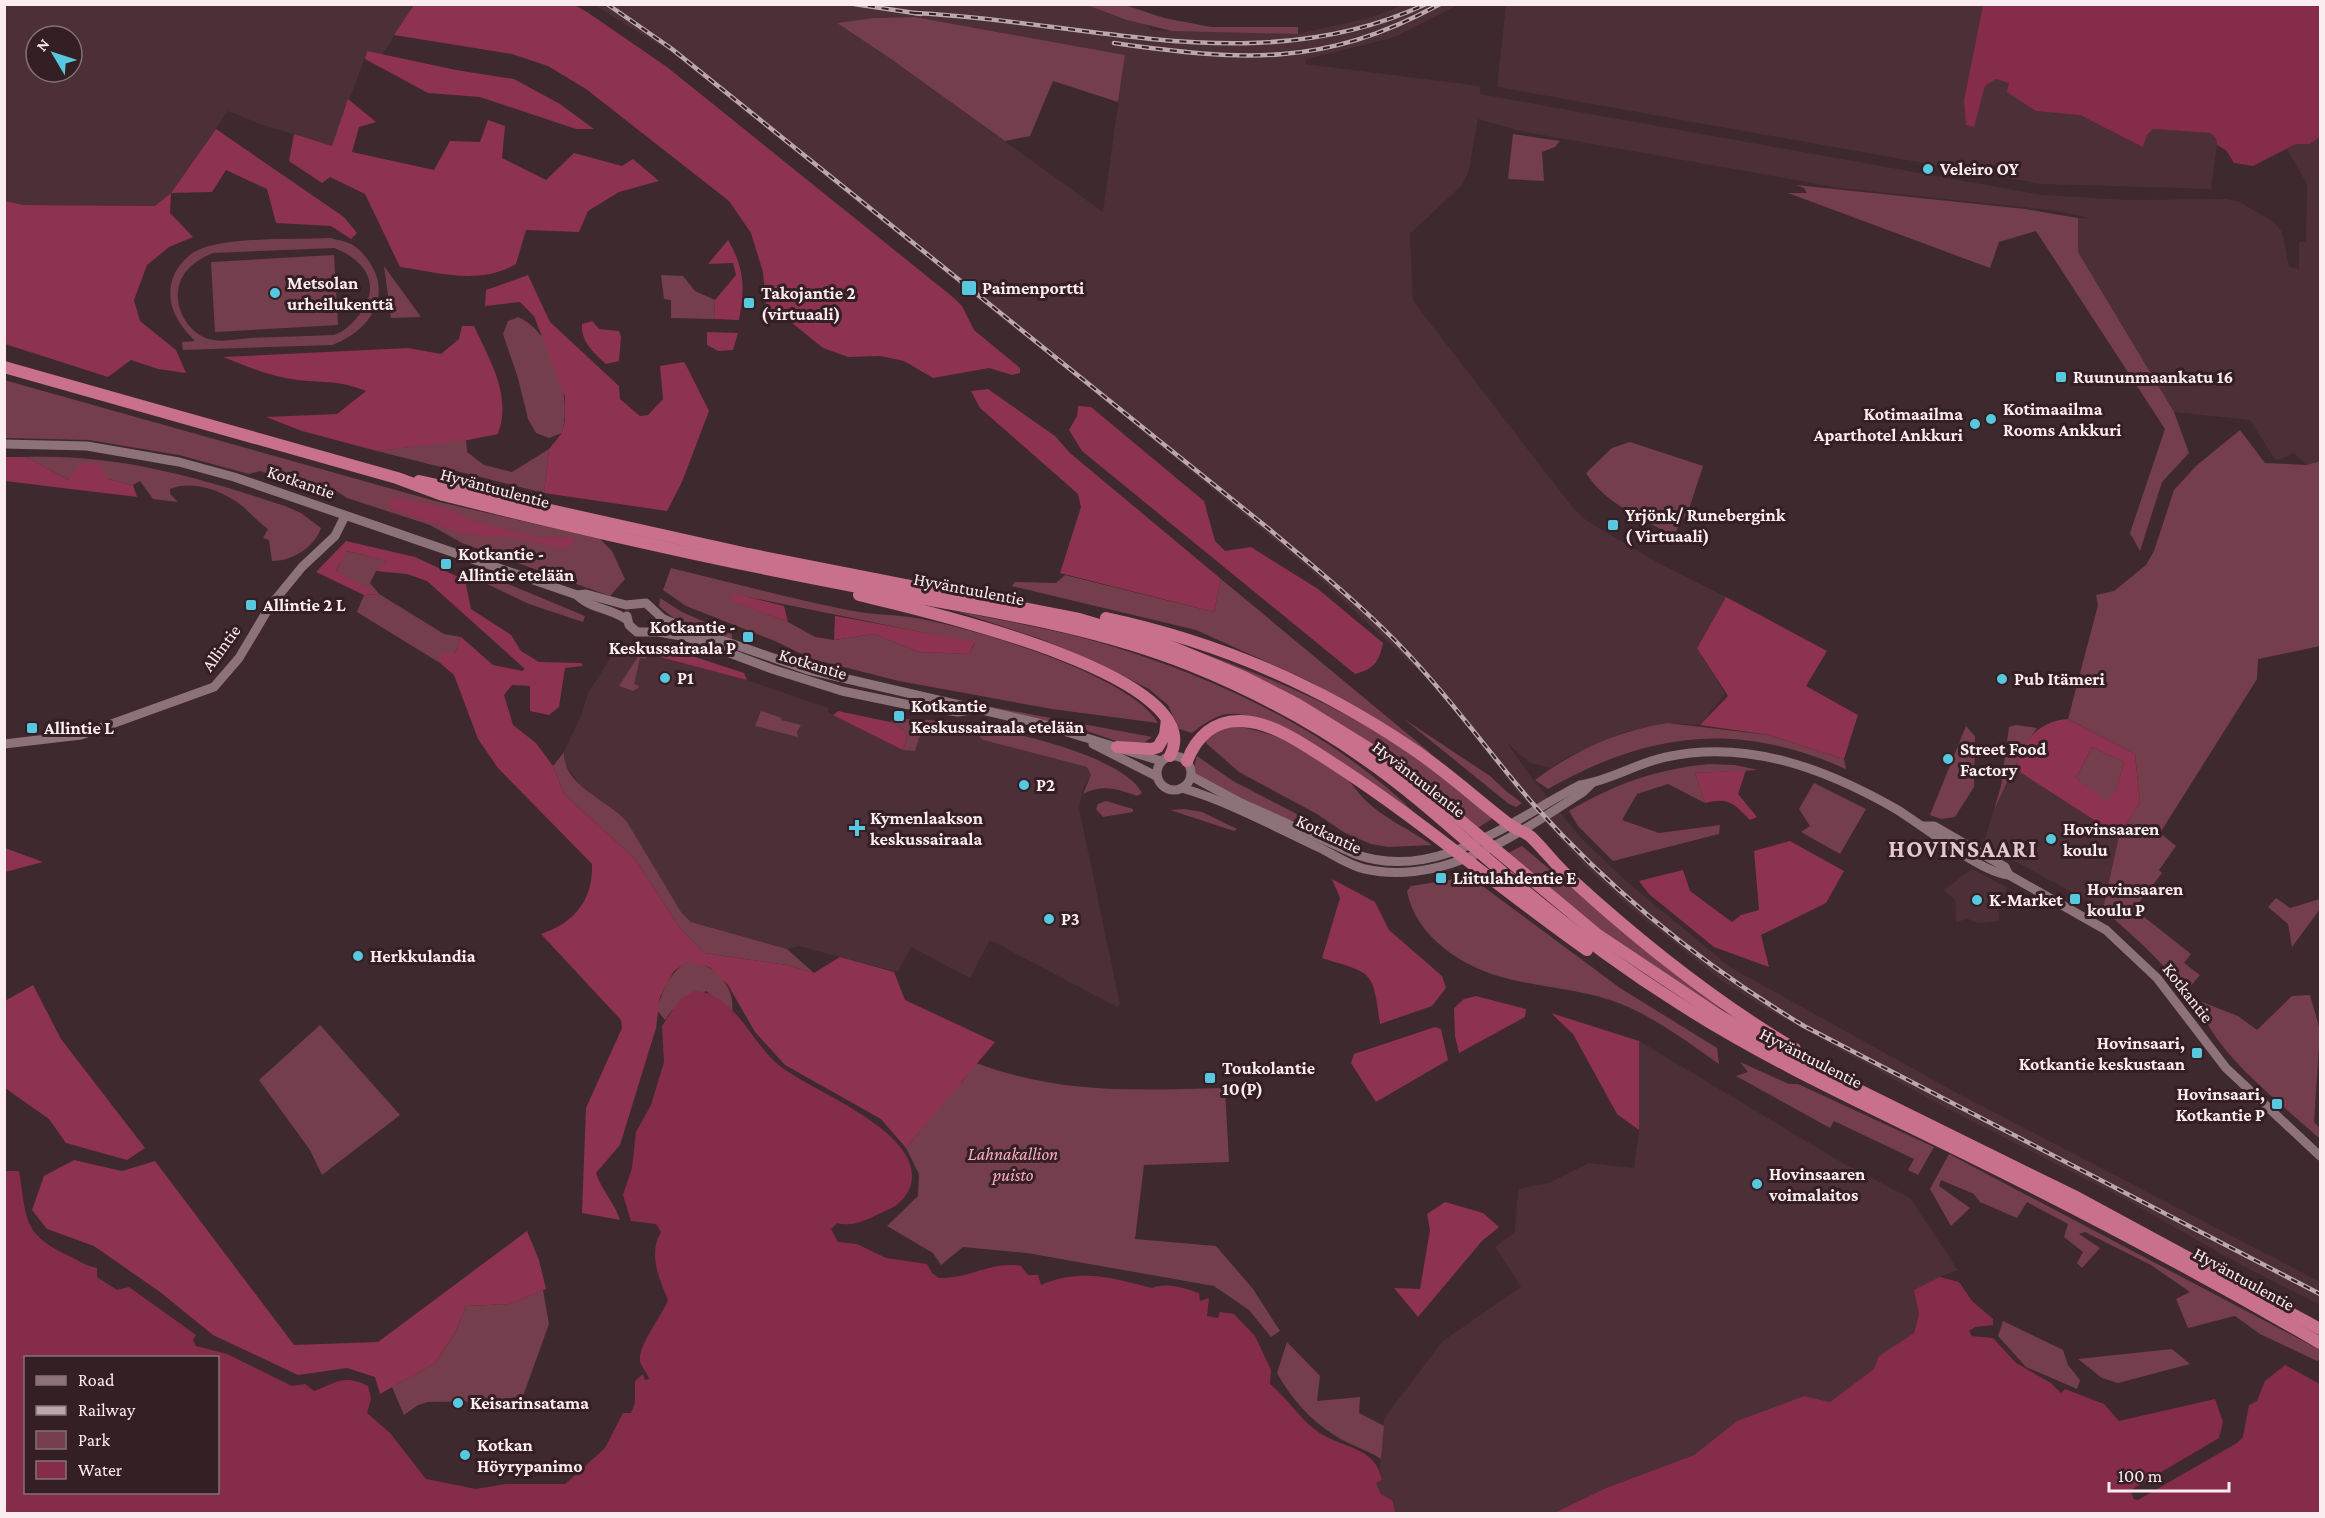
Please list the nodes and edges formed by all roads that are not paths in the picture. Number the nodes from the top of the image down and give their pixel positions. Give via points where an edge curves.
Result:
1 (4, 367) edge
2 (4, 444) edge
3 (397, 478) junction
4 (345, 516) junction
5 (780, 572) junction
6 (577, 595) junction
7 (635, 604) junction
8 (1032, 608) junction
9 (657, 613) junction
10 (627, 620) junction
11 (649, 632) junction
12 (972, 710) junction
13 (1167, 718) junction
14 (1077, 735) junction
15 (4, 744) edge
16 (1117, 747) junction
17 (1166, 758) junction
18 (1187, 761) junction
19 (1156, 776) junction
20 (1191, 776) junction
21 (1592, 783) junction
22 (1182, 788) junction
23 (1510, 824) junction
24 (1521, 832) junction
25 (1661, 993) junction
26 (1881, 1101) junction
27 (2320, 1156) edge
28 (2320, 1329) edge
29 (2320, 1343) edge

1 - 3 highway, Hyväntuulentie
2 - 4 street, Kotkantie via 87,446 179,462
3 - 5 highway, Hyväntuulentie via 506,511
3 - 8 highway, Hyväntuulentie via 445,484 748,554
4 - 6 street, Kotkantie
4 - 15 street, Allintie via 334,536 270,606 238,658 214,687 81,735
5 - 13 highway via 934,613 1049,650 1116,678 1156,703
5 - 25 highway, Hyväntuulentie via 1103,636 1239,686 1363,757 1568,926
6 - 7 street, Kotkantie
6 - 10 street, Kotkantie via 583,602
7 - 9 street via 646,603
7 - 10 street
8 - 23 highway via 1108,618 1160,631 1278,674 1333,700 1409,746
8 - 26 highway, Hyväntuulentie via 1107,626 1183,651 1244,676 1314,713 1394,766 1552,899 1644,968 1742,1030
9 - 11 street via 655,626
9 - 12 street, Kotkantie via 685,628 785,663
10 - 11 street via 633,630
11 - 12 street, Kotkantie via 687,637 842,691 958,712
12 - 14 street, Kotkantie
13 - 16 highway via 1165,735 1158,747
13 - 17 highway via 1174,736
14 - 16 street, Kotkantie
14 - 19 street, Kotkantie
16 - 17 street, Kotkantie
17 - 18 street via 1179,756
17 - 19 street
18 - 20 street
18 - 25 highway via 1197,740 1215,727 1243,721 1273,729 1356,777 1586,949
19 - 22 street via 1164,788
20 - 22 street
20 - 23 street, Kotkantie via 1239,802 1366,858 1404,861 1446,854
21 - 23 street, Kotkantie via 1580,784
21 - 24 street, Kotkantie
21 - 27 street, Kotkantie via 1643,763 1688,753 1761,755 1832,776 2001,875 2009,875 2106,930 2172,995 2226,1068
22 - 24 street, Kotkantie via 1228,805 1365,869 1422,870 1455,861
23 - 24 highway
24 - 26 highway via 1590,896 1702,985 1783,1042
25 - 29 highway, Hyväntuulentie via 1786,1066 2073,1207
26 - 28 highway, Hyväntuulentie via 2078,1198

